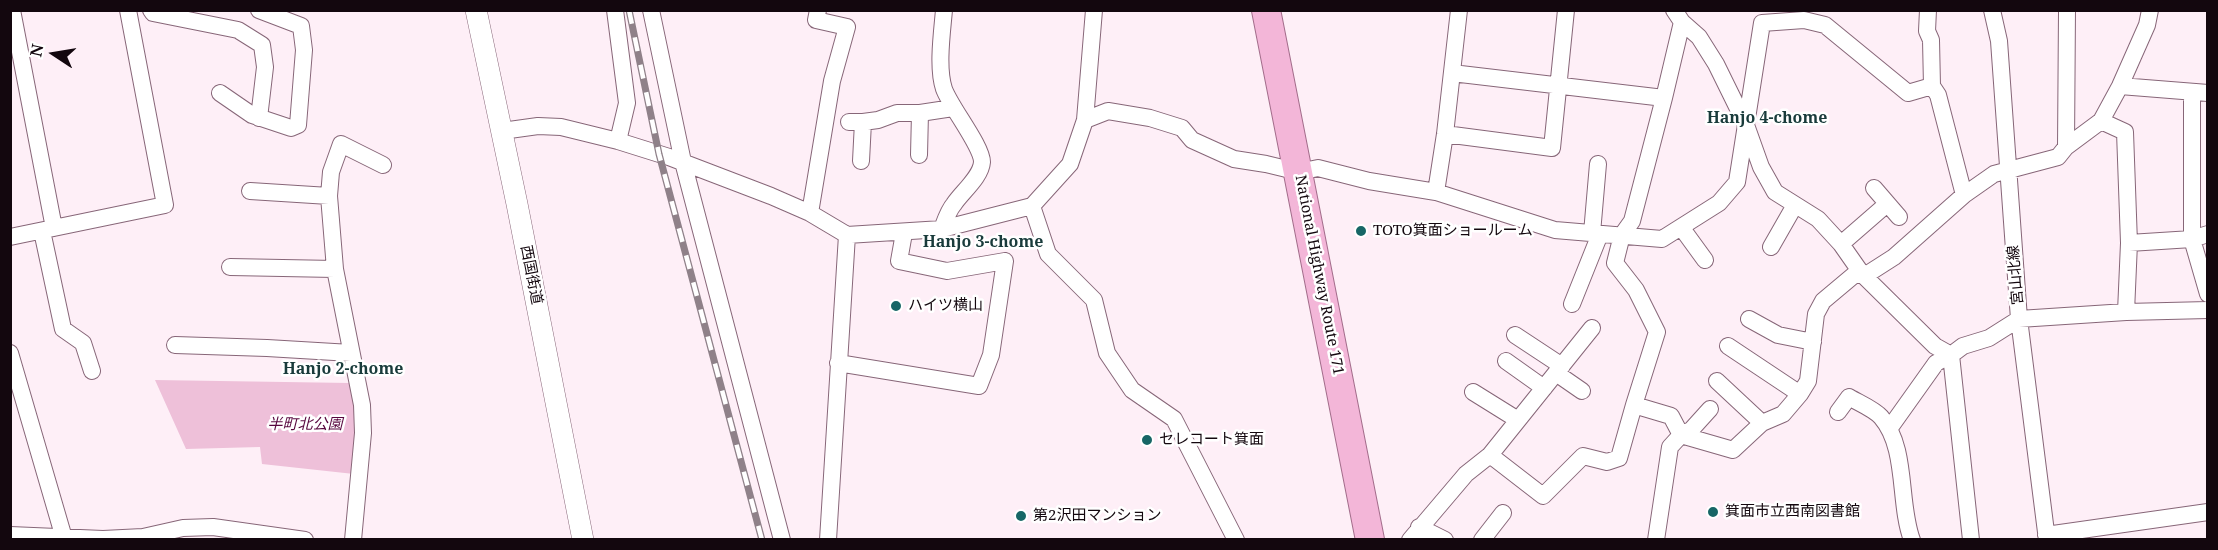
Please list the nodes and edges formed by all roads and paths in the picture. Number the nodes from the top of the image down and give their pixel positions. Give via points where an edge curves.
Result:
1 (12, 10) edge
2 (128, 10) edge
3 (151, 10) edge
4 (259, 10) edge
5 (476, 10) edge
6 (615, 10) edge
7 (651, 10) edge
8 (818, 10) edge
9 (944, 10) edge
10 (1094, 10) edge
11 (1266, 10) edge
12 (1459, 10) edge
13 (1566, 10) edge
14 (1928, 10) edge
15 (1940, 10) edge
16 (1992, 10) edge
17 (2067, 10) edge
18 (2150, 10) edge
19 (1807, 15) edge
20 (1678, 16) edge
21 (1931, 40) junction
22 (1452, 73) junction
23 (1559, 86) junction
24 (1932, 86) junction
25 (2120, 86) junction
26 (2200, 92) edge
27 (220, 93) dead end
28 (1664, 98) junction
29 (953, 108) junction
30 (920, 113) junction
31 (259, 118) junction
32 (1084, 120) junction
33 (2101, 121) junction
34 (1746, 125) junction
35 (502, 131) junction
36 (1445, 134) junction
37 (618, 141) junction
38 (2067, 147) junction
39 (919, 155) dead end
40 (861, 161) dead end
41 (683, 162) junction
42 (1598, 164) dead end
43 (383, 165) dead end
44 (2007, 171) junction
45 (1299, 172) junction
46 (1874, 188) dead end
47 (250, 191) dead end
48 (1436, 192) junction
49 (1964, 195) junction
50 (329, 196) junction
51 (1887, 204) junction
52 (1795, 205) junction
53 (1032, 206) junction
54 (810, 213) junction
55 (1899, 217) dead end
56 (1681, 227) junction
57 (48, 229) junction
58 (942, 229) junction
59 (904, 233) junction
60 (1596, 233) junction
61 (1622, 235) junction
62 (847, 236) junction
63 (2200, 236) edge
64 (10, 237) edge
65 (2129, 243) junction
66 (1841, 244) junction
67 (1771, 247) dead end
68 (1705, 260) dead end
69 (230, 267) dead end
70 (335, 269) junction
71 (1862, 274) junction
72 (2208, 294) edge
73 (1572, 304) dead end
74 (2208, 310) edge
75 (2126, 312) junction
76 (1749, 319) dead end
77 (2019, 319) junction
78 (1592, 328) dead end
79 (1515, 335) dead end
80 (1813, 342) junction
81 (1728, 346) dead end
82 (184, 350) dead end
83 (10, 353) edge
84 (351, 353) junction
85 (1951, 355) junction
86 (1506, 360) dead end
87 (838, 363) junction
88 (92, 370) dead end
89 (1559, 370) junction
90 (1718, 381) dead end
91 (1544, 388) junction
92 (1582, 391) dead end
93 (1473, 392) dead end
94 (1800, 394) junction
95 (1634, 405) junction
96 (1710, 409) dead end
97 (1838, 412) dead end
98 (1518, 420) junction
99 (1762, 423) junction
100 (1889, 429) junction
101 (1681, 435) junction
102 (1490, 455) junction
103 (2208, 512) edge
104 (1503, 513) dead end
105 (1415, 533) edge
106 (17, 535) edge
107 (2047, 537) edge
108 (64, 538) junction
109 (143, 538) edge
110 (305, 540) edge
111 (353, 540) edge
112 (583, 540) edge
113 (782, 540) edge
114 (828, 540) edge
115 (1236, 540) edge
116 (1370, 540) edge
117 (1445, 540) edge
118 (1482, 540) edge
119 (1656, 540) edge
120 (1912, 540) edge
121 (1971, 540) edge

1 - 57 street
2 - 57 street via 165,205
3 - 31 street via 238,30 262,45 266,67
4 - 31 street via 301,26 304,50 298,124 291,128
5 - 35 street, 西国街道
6 - 37 street via 627,103
7 - 41 street
8 - 54 street via 816,20 847,27 832,81
9 - 29 street via 943,86
10 - 32 street
11 - 45 highway, National Highway Route 171
12 - 22 street
13 - 23 street
14 - 21 street via 1927,31
15 - 21 street
16 - 44 street, 宮山北線 via 1998,41
17 - 38 street
18 - 25 street
19 - 24 street via 1825,25 1908,93
19 - 34 street via 1762,23
20 - 28 street
20 - 34 street via 1699,37 1716,64
21 - 24 street
22 - 23 street
22 - 36 street
23 - 28 street
23 - 36 street via 1552,148
24 - 49 street via 1938,95
25 - 26 street
25 - 33 street
26 - 63 street
27 - 31 street
28 - 61 street via 1632,221
29 - 30 street
29 - 58 street via 980,152 982,164 952,206
30 - 39 street
30 - 40 street via 897,113 856,122
32 - 45 street via 1108,111 1150,118 1182,128 1192,140 1234,159
32 - 53 street via 1070,164
33 - 38 street
33 - 65 street via 2125,132
34 - 52 street via 1775,192
34 - 56 street via 1737,182 1719,203
35 - 37 street via 561,127
35 - 112 street, 西国街道
36 - 48 street
37 - 41 street
38 - 44 street via 2058,157
41 - 54 street
41 - 113 street
42 - 60 street
43 - 50 street via 341,144 331,172
44 - 49 street via 1994,174
44 - 77 street, 宮山北線
45 - 48 street via 1318,168
45 - 116 highway, National Highway Route 171
46 - 51 street
47 - 50 street
48 - 60 street via 1555,230
49 - 71 street via 1894,257
50 - 70 street
51 - 55 street
51 - 66 street
52 - 66 street via 1818,219
52 - 67 street
53 - 58 street
53 - 115 street via 1048,254 1094,300 1107,353 1132,390 1174,419
54 - 62 street
56 - 61 street via 1662,239
56 - 68 street
57 - 64 street
57 - 88 street via 63,329 83,343
58 - 59 street
59 - 62 street
59 - 87 street via 899,261 947,271 1005,261 991,355 979,386
60 - 61 street
60 - 73 street
61 - 95 street via 1615,263 1636,290 1657,332
62 - 87 street
63 - 65 street
63 - 72 street
65 - 75 street
66 - 71 street
69 - 70 street via 258,262
70 - 84 street
71 - 80 street via 1854,275 1823,301 1816,314
71 - 85 street via 1935,346
74 - 75 street
75 - 77 street
76 - 80 street via 1778,335
77 - 85 street
77 - 107 street, 宮山北線
78 - 89 street
79 - 89 street
80 - 94 street via 1808,381
81 - 94 street
82 - 84 street via 268,343
83 - 108 street
84 - 111 street via 362,405 363,433
85 - 100 street via 1936,363
85 - 121 street
86 - 91 street
87 - 114 street
89 - 91 street
89 - 92 street
90 - 99 street
91 - 98 street
93 - 98 street
94 - 99 street via 1783,414
95 - 101 street via 1671,416
95 - 102 street via 1619,458 1607,462 1583,456 1543,496
96 - 101 street
97 - 100 street via 1850,397 1880,416
98 - 102 street
99 - 101 street via 1733,450
100 - 120 street via 1897,451
101 - 119 street via 1670,447
102 - 105 street via 1466,474
103 - 107 street
104 - 118 street
105 - 117 street
106 - 108 street
108 - 109 street
109 - 110 street via 183,528 213,527

